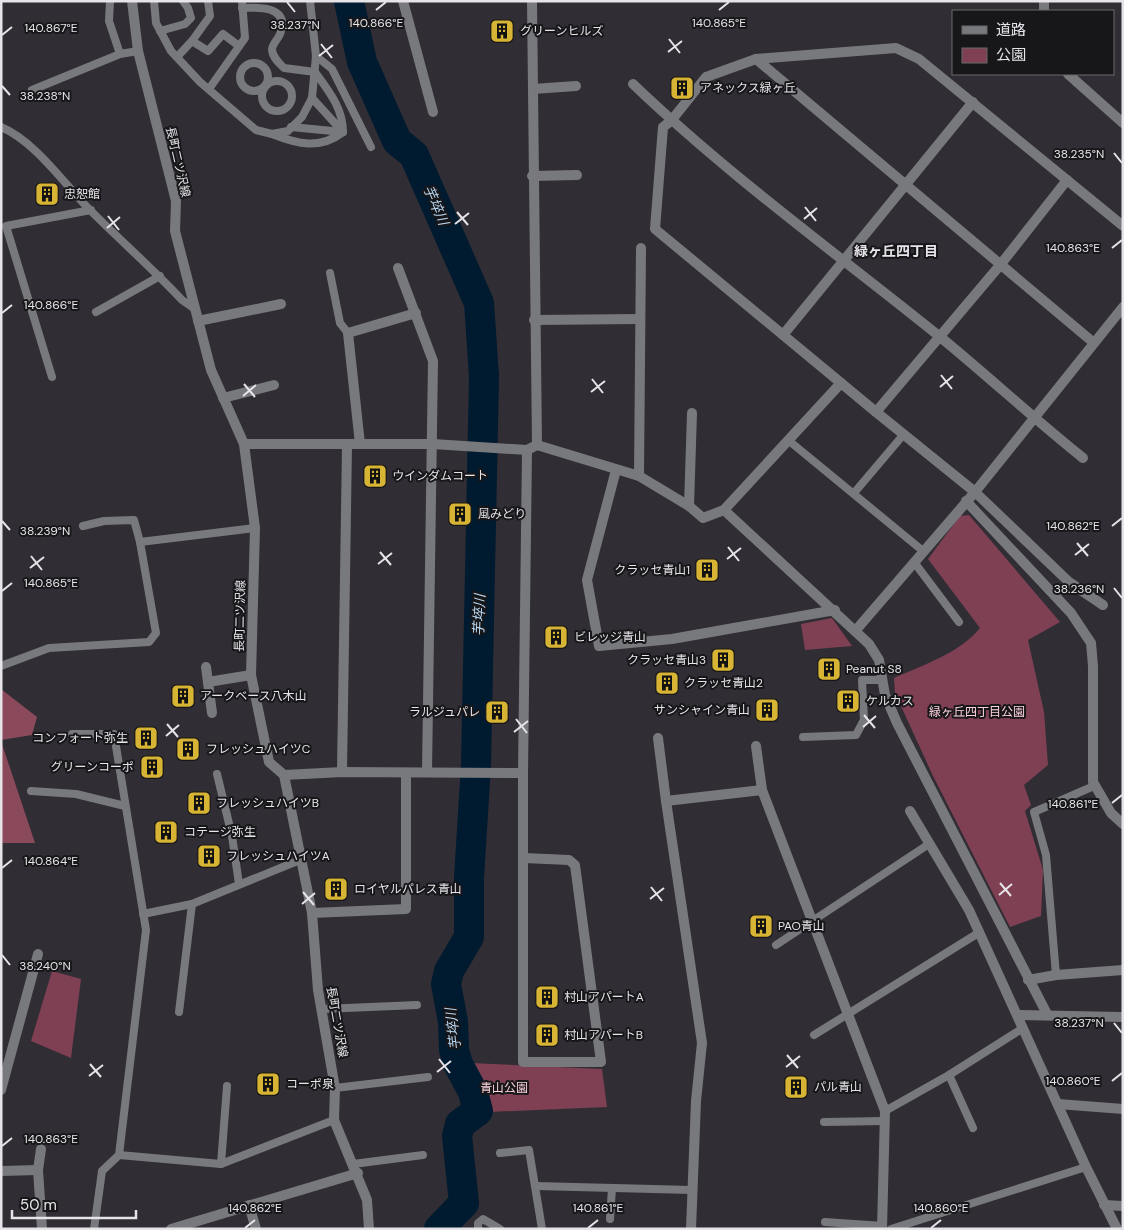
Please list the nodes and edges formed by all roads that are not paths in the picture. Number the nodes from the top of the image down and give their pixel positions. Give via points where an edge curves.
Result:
1 (110, 1) edge
2 (132, 1) edge
3 (154, 1) edge
4 (183, 1) edge
5 (208, 1) edge
6 (310, 1) edge
7 (403, 1) edge
8 (532, 1) edge
9 (242, 5) edge
10 (160, 31) junction
11 (192, 41) junction
12 (239, 46) junction
13 (138, 51) junction
14 (120, 54) junction
15 (316, 56) junction
16 (177, 57) junction
17 (230, 59) junction
18 (756, 59) junction
19 (242, 68) junction
20 (314, 72) junction
21 (1069, 75) edge
22 (633, 84) dead end
23 (265, 86) junction
24 (576, 86) dead end
25 (209, 89) junction
26 (532, 89) junction
27 (32, 90) dead end
28 (312, 98) junction
29 (974, 102) junction
30 (289, 105) junction
31 (433, 112) dead end
32 (304, 114) junction
33 (671, 120) junction
34 (1123, 123) edge
35 (1, 127) edge
36 (291, 127) junction
37 (343, 132) junction
38 (272, 134) junction
39 (371, 147) dead end
40 (577, 175) dead end
41 (532, 176) junction
42 (1067, 180) junction
43 (905, 185) junction
44 (91, 210) junction
45 (1123, 226) edge
46 (641, 248) dead end
47 (844, 262) junction
48 (1001, 264) junction
49 (398, 268) dead end
50 (330, 272) dead end
51 (160, 276) junction
52 (281, 304) dead end
53 (1123, 307) edge
54 (96, 312) dead end
55 (416, 313) junction
56 (197, 316) junction
57 (640, 318) junction
58 (534, 320) junction
59 (348, 333) junction
60 (783, 335) junction
61 (940, 337) junction
62 (1094, 343) junction
63 (52, 377) dead end
64 (841, 383) junction
65 (274, 385) dead end
66 (224, 398) junction
67 (876, 412) junction
68 (692, 413) dead end
69 (1034, 419) junction
70 (904, 434) junction
71 (788, 440) junction
72 (244, 444) junction
73 (360, 444) junction
74 (433, 444) junction
75 (347, 445) junction
76 (532, 447) junction
77 (1083, 458) dead end
78 (616, 470) junction
79 (639, 476) junction
80 (975, 492) junction
81 (854, 493) junction
82 (966, 501) junction
83 (689, 506) junction
84 (724, 510) junction
85 (83, 526) dead end
86 (255, 528) junction
87 (140, 542) junction
88 (924, 551) junction
89 (914, 562) junction
90 (1103, 606) dead end
91 (836, 610) junction
92 (958, 622) dead end
93 (856, 630) junction
94 (1, 666) edge
95 (206, 667) dead end
96 (252, 675) junction
97 (883, 680) junction
98 (208, 682) junction
99 (212, 713) dead end
100 (72, 734) dead end
101 (803, 737) dead end
102 (658, 738) dead end
103 (756, 746) dead end
104 (342, 772) junction
105 (427, 772) junction
106 (523, 772) junction
107 (406, 773) junction
108 (217, 774) dead end
109 (284, 775) junction
110 (1094, 786) junction
111 (762, 790) junction
112 (30, 791) dead end
113 (666, 800) junction
114 (125, 806) junction
115 (910, 811) dead end
116 (1123, 824) edge
117 (929, 844) junction
118 (524, 858) junction
119 (300, 860) junction
120 (239, 884) junction
121 (192, 904) junction
122 (312, 913) junction
123 (143, 914) junction
124 (812, 922) junction
125 (980, 932) junction
126 (776, 945) dead end
127 (38, 954) dead end
128 (1123, 970) edge
129 (1056, 974) junction
130 (1028, 980) junction
131 (417, 1006) dead end
132 (323, 1009) junction
133 (179, 1012) dead end
134 (1047, 1014) junction
135 (848, 1015) junction
136 (1018, 1015) junction
137 (1123, 1017) edge
138 (1023, 1028) junction
139 (814, 1035) dead end
140 (949, 1075) junction
141 (428, 1077) dead end
142 (227, 1086) dead end
143 (334, 1088) junction
144 (1, 1090) edge
145 (1058, 1104) junction
146 (1123, 1109) edge
147 (885, 1116) junction
148 (334, 1120) junction
149 (824, 1122) dead end
150 (973, 1128) dead end
151 (41, 1149) dead end
152 (500, 1153) dead end
153 (119, 1154) junction
154 (423, 1154) dead end
155 (220, 1164) junction
156 (1086, 1167) junction
157 (355, 1169) junction
158 (38, 1170) junction
159 (1, 1172) edge
160 (536, 1186) junction
161 (612, 1188) junction
162 (692, 1190) junction
163 (249, 1205) junction
164 (1104, 1205) junction
165 (1123, 1206) edge
166 (610, 1219) dead end
167 (825, 1222) dead end
168 (885, 1228) edge
169 (42, 1229) edge
170 (94, 1229) edge
171 (171, 1229) edge
172 (256, 1229) edge
173 (369, 1229) edge
174 (478, 1229) edge
175 (500, 1229) edge
176 (542, 1229) edge
177 (691, 1229) edge
178 (1117, 1229) edge

1 - 14 lane via 109,21
2 - 13 street, 長町二ツ沢線
3 - 10 lane
4 - 10 lane via 191,18 185,24
5 - 11 lane via 210,16
6 - 15 lane
7 - 31 street
8 - 26 street
9 - 12 lane via 245,38
9 - 20 lane via 266,7 281,20 281,33 272,47 273,55 284,68
10 - 16 lane
11 - 12 lane via 208,51 223,34
11 - 16 lane
12 - 17 lane
13 - 14 lane
13 - 56 street, 長町二ツ沢線 via 176,202 175,232
14 - 27 lane
15 - 20 lane
15 - 39 lane via 332,70
16 - 25 lane
17 - 19 lane
17 - 25 lane
18 - 29 street via 896,48 919,59
18 - 33 street via 706,76
18 - 43 street
19 - 23 lane via 255,63 264,68 268,76
19 - 23 lane via 239,77 245,89 253,92
20 - 28 lane
20 - 37 lane via 337,106
21 - 34 street
22 - 33 street
23 - 30 lane via 263,99 268,107 281,110
23 - 30 lane via 274,81 288,86 292,95
24 - 26 street
25 - 38 lane via 256,130
26 - 41 street
28 - 32 lane
28 - 37 lane
29 - 42 street
29 - 43 street
30 - 32 lane
32 - 36 lane
33 - 47 street
33 - 60 street via 663,127 655,229
35 - 44 lane via 32,149
36 - 37 lane
36 - 38 lane via 288,131
37 - 38 lane via 329,141 305,145
40 - 41 street
41 - 58 street
42 - 45 street
42 - 48 street
43 - 47 street
43 - 48 street
44 - 51 lane
44 - 63 lane via 6,226
46 - 57 street
47 - 60 street
47 - 61 street
48 - 61 street
48 - 62 street
49 - 55 street
50 - 59 lane via 340,323
51 - 54 lane
51 - 56 lane
52 - 56 street
53 - 62 street
55 - 59 street
55 - 74 street via 434,361
56 - 66 street, 長町二ツ沢線 via 211,370
57 - 58 street
57 - 79 street
58 - 76 street
59 - 73 street
60 - 64 street
61 - 67 street
61 - 69 street
62 - 69 street
64 - 67 street
64 - 71 street
65 - 66 street
66 - 72 street, 長町二ツ沢線
67 - 70 street
68 - 83 street
69 - 77 street
69 - 80 street
70 - 80 street
70 - 81 lane
71 - 81 lane
71 - 84 street
72 - 75 street
72 - 86 street, 長町二ツ沢線
73 - 74 street
73 - 75 street
74 - 76 street
74 - 105 street
75 - 104 street
76 - 78 street
76 - 106 street
78 - 79 street
78 - 91 street via 587,580 600,646 672,639
79 - 83 street
80 - 82 street
80 - 90 street via 1056,571
81 - 88 lane
82 - 88 street
82 - 110 street via 1071,613 1091,643
83 - 84 street via 703,518
84 - 91 street
85 - 87 lane via 104,521 134,520
86 - 87 lane
86 - 96 street, 長町二ツ沢線
87 - 94 lane via 156,633 149,642 49,648
88 - 89 street
89 - 92 lane
89 - 93 street
91 - 93 street
93 - 97 street via 879,660
95 - 98 street
96 - 98 street
96 - 109 street, 長町二ツ沢線 via 270,762
97 - 101 lane via 862,680 864,720 856,735
97 - 130 street via 885,695 897,723
98 - 99 street
100 - 114 lane via 114,734
102 - 113 street
103 - 111 street
104 - 107 street
104 - 109 street
105 - 106 street
105 - 107 street
106 - 118 street
107 - 122 street via 406,910
108 - 120 lane via 232,836
109 - 119 street, 長町二ツ沢線
110 - 116 street via 1111,813
110 - 129 lane via 1034,812 1048,864
111 - 113 street
111 - 124 street
112 - 114 lane via 76,794
113 - 162 street via 702,1043
114 - 123 lane
115 - 117 street
117 - 124 lane
117 - 125 street
118 - 118 street via 523,1062 601,1062 575,865 569,860
119 - 120 lane
119 - 122 street, 長町二ツ沢線
120 - 121 lane
121 - 123 lane
121 - 133 lane
122 - 132 street, 長町二ツ沢線 via 318,990
123 - 153 lane via 146,930
124 - 126 lane
124 - 135 street
125 - 135 lane
125 - 136 street
127 - 144 street
128 - 129 street
129 - 130 street
130 - 134 street
131 - 132 lane
132 - 143 street, 長町二ツ沢線
134 - 136 street
134 - 137 street
135 - 139 lane
135 - 147 street
136 - 138 street
138 - 140 lane
138 - 145 street
140 - 147 lane
140 - 150 lane
141 - 143 lane
142 - 155 lane
143 - 148 street, 長町二ツ沢線
145 - 146 street
145 - 156 street
147 - 149 lane
147 - 168 street
148 - 155 lane
148 - 157 street, 長町二ツ沢線
151 - 158 street
152 - 160 lane via 529,1150
153 - 155 lane
153 - 170 lane via 102,1171
154 - 157 lane
156 - 164 street
156 - 168 lane
157 - 163 street
157 - 173 street, 長町二ツ沢線 via 367,1200
158 - 159 street
158 - 169 street
160 - 161 lane
160 - 176 lane
161 - 162 lane
161 - 166 lane
162 - 177 street
163 - 171 street
163 - 172 street
164 - 165 street
164 - 178 street
167 - 168 lane
174 - 175 lane via 478,1223 483,1219

